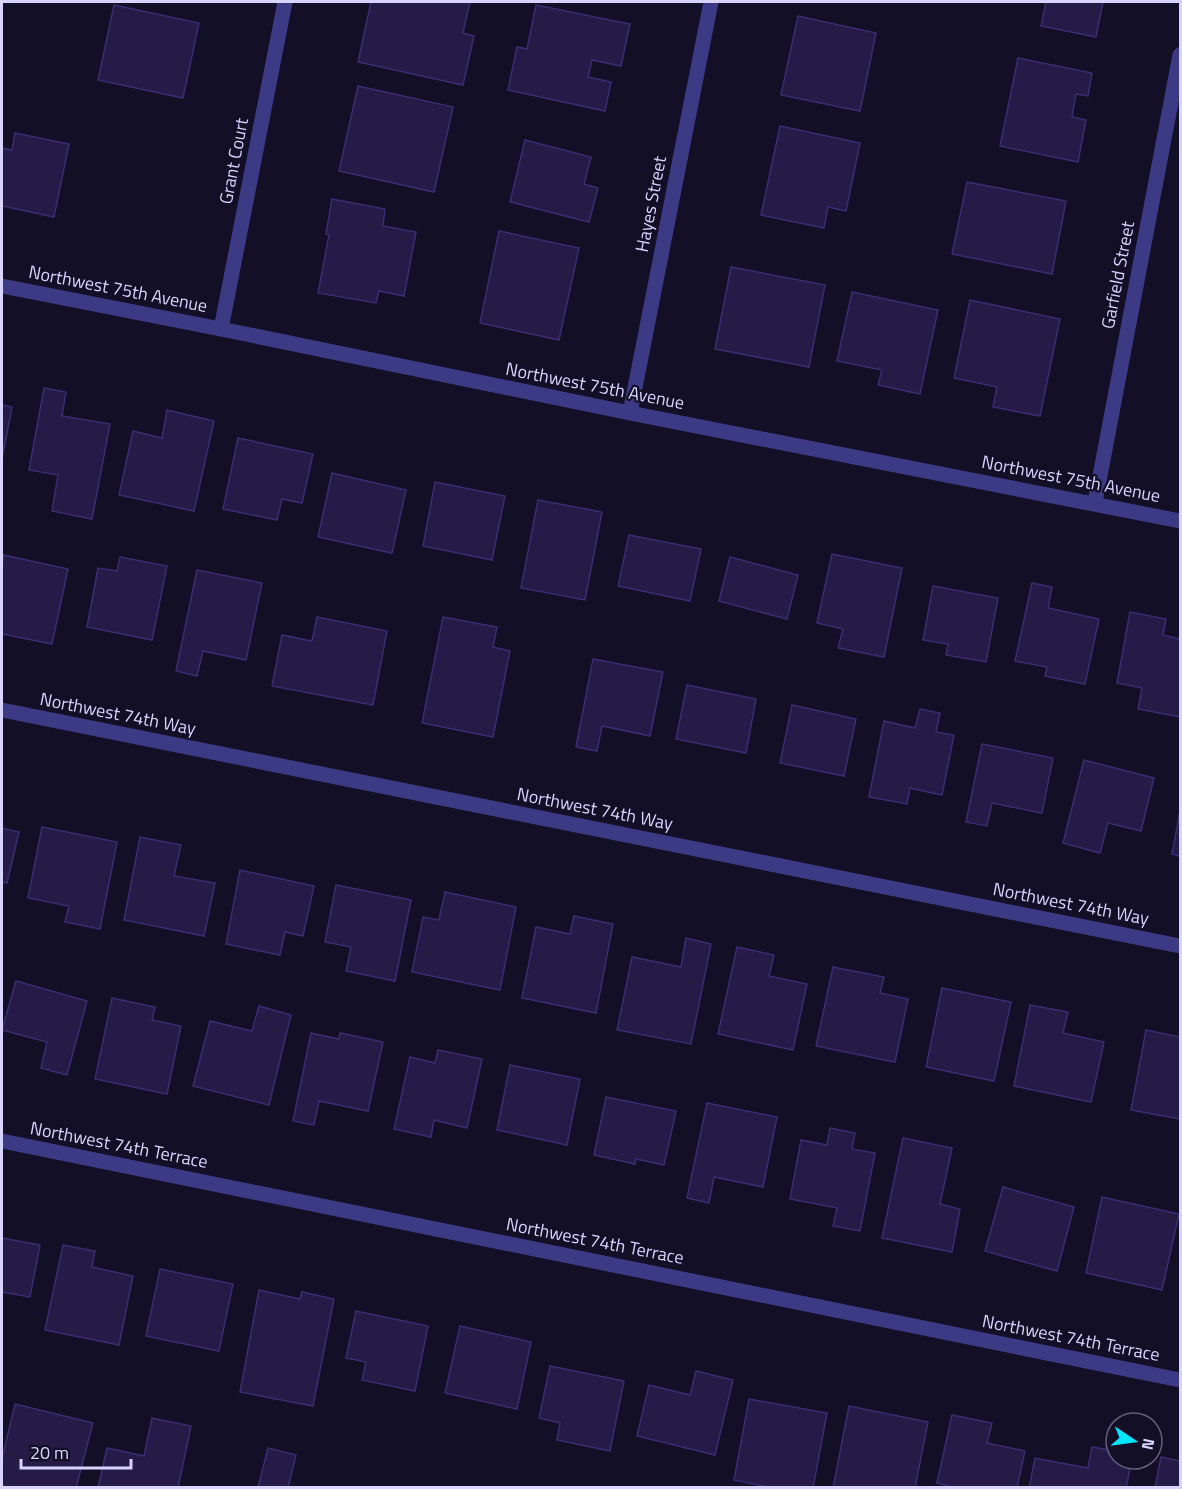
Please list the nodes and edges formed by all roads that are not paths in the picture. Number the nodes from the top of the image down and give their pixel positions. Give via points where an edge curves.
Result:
1 (285, 2) edge
2 (711, 2) edge
3 (1180, 55) edge
4 (2, 286) edge
5 (221, 329) junction
6 (630, 413) junction
7 (1095, 502) junction
8 (1180, 521) edge
9 (2, 711) edge
10 (1180, 946) edge
11 (2, 1141) edge
12 (1180, 1380) edge

1 - 5 street, Grant Court
2 - 6 street, Hayes Street
3 - 7 street, Garfield Street
4 - 5 street, Northwest 75th Avenue
5 - 6 street, Northwest 75th Avenue
6 - 7 street, Northwest 75th Avenue
7 - 8 street, Northwest 75th Avenue
9 - 10 street, Northwest 74th Way
11 - 12 street, Northwest 74th Terrace

